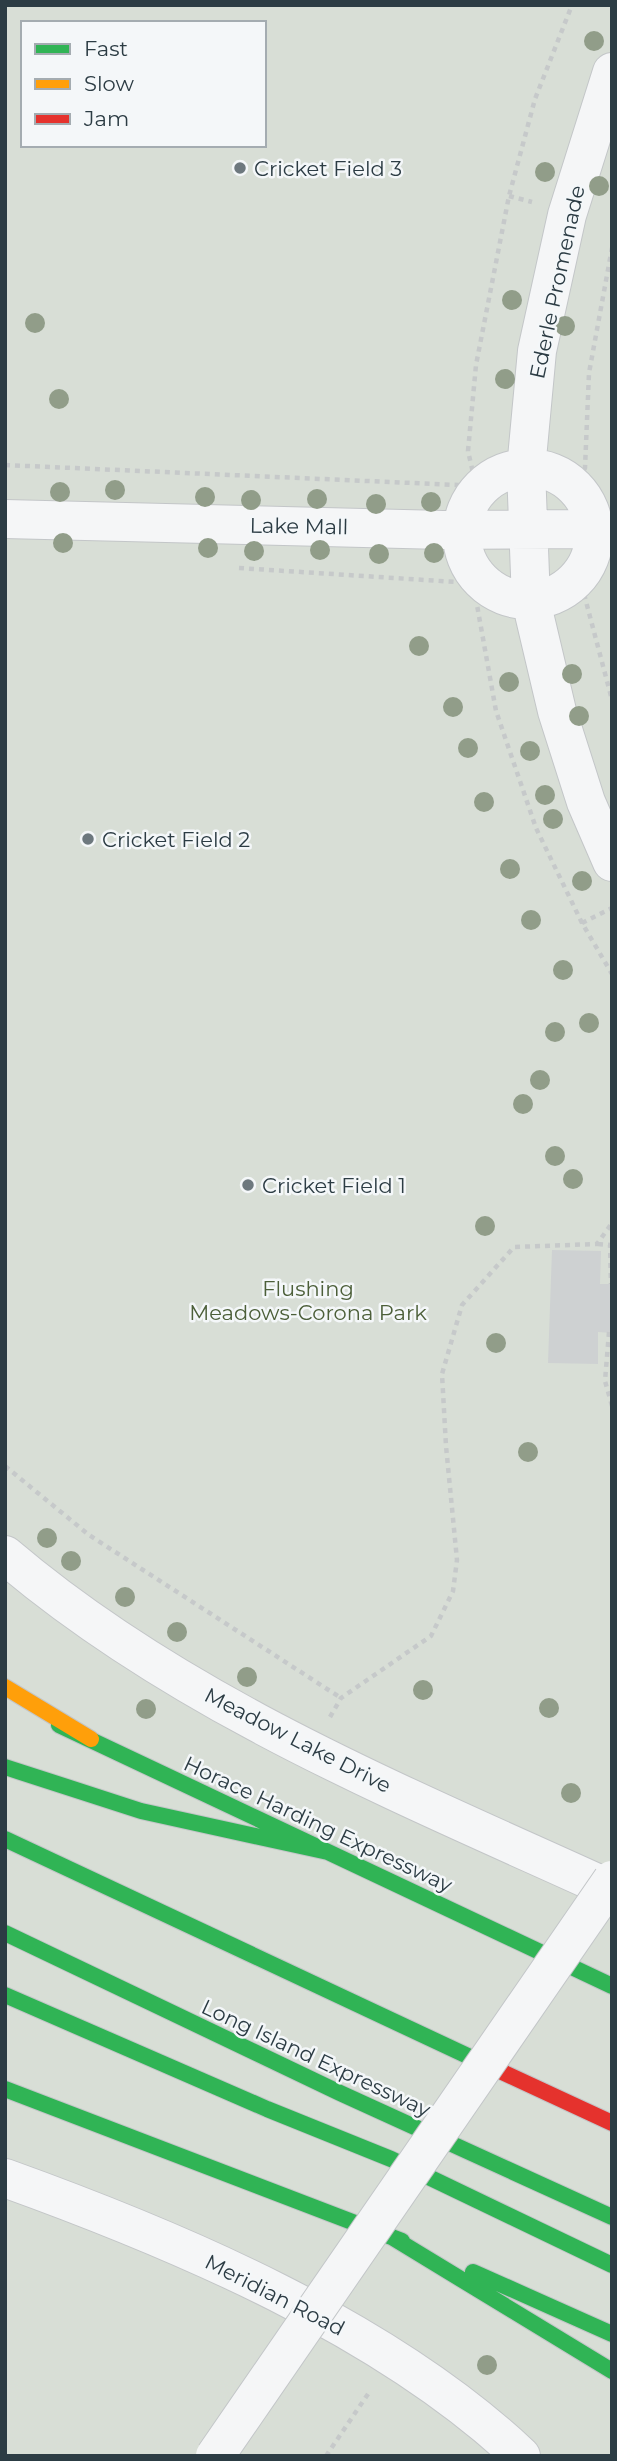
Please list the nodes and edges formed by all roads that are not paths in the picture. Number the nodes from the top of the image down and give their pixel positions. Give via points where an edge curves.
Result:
1 (612, 72) edge
2 (526, 468) junction
3 (5, 519) edge
4 (593, 529) junction
5 (461, 530) junction
6 (528, 530) junction
7 (531, 601) junction
8 (612, 862) edge
9 (5, 1555) edge
10 (5, 1686) edge
11 (5, 1703) edge
12 (91, 1739) junction
13 (5, 1767) edge
14 (5, 1839) edge
15 (328, 1852) junction
16 (612, 1880) edge
17 (612, 1890) edge
18 (5, 1933) edge
19 (612, 1986) edge
20 (5, 1995) edge
21 (5, 2089) edge
22 (612, 2123) edge
23 (5, 2178) edge
24 (612, 2217) edge
25 (390, 2236) junction
26 (612, 2265) edge
27 (612, 2334) edge
28 (612, 2371) edge
29 (215, 2456) edge
30 (522, 2456) edge

1 - 2 street, Ederle Promenade via 567,215 537,351
2 - 4 street via 556,474 574,487 587,505
2 - 5 street via 494,477 477,491
2 - 6 street, Ederle Promenade
3 - 5 street, Lake Mall
4 - 6 street, Lake Mall
4 - 7 street via 585,568 571,585
5 - 6 street, Lake Mall
5 - 7 street via 463,552 473,572 489,588 509,598
6 - 7 street, Ederle Promenade
7 - 8 street, Ederle Promenade via 557,711 586,802
9 - 17 street, Meadow Lake Drive via 48,1592 162,1668 311,1752
10 - 12 main road
11 - 12 main road, Horace Harding Expressway
12 - 15 main road, Horace Harding Expressway
13 - 15 main road via 141,1811
14 - 22 main road
15 - 19 main road, Horace Harding Expressway
16 - 29 street, bridge
18 - 24 main road, Long Island Expressway
20 - 26 main road via 391,2159
21 - 25 main road
23 - 30 street, Meridian Road via 181,2247 285,2297 391,2358
25 - 27 main road
25 - 28 main road

